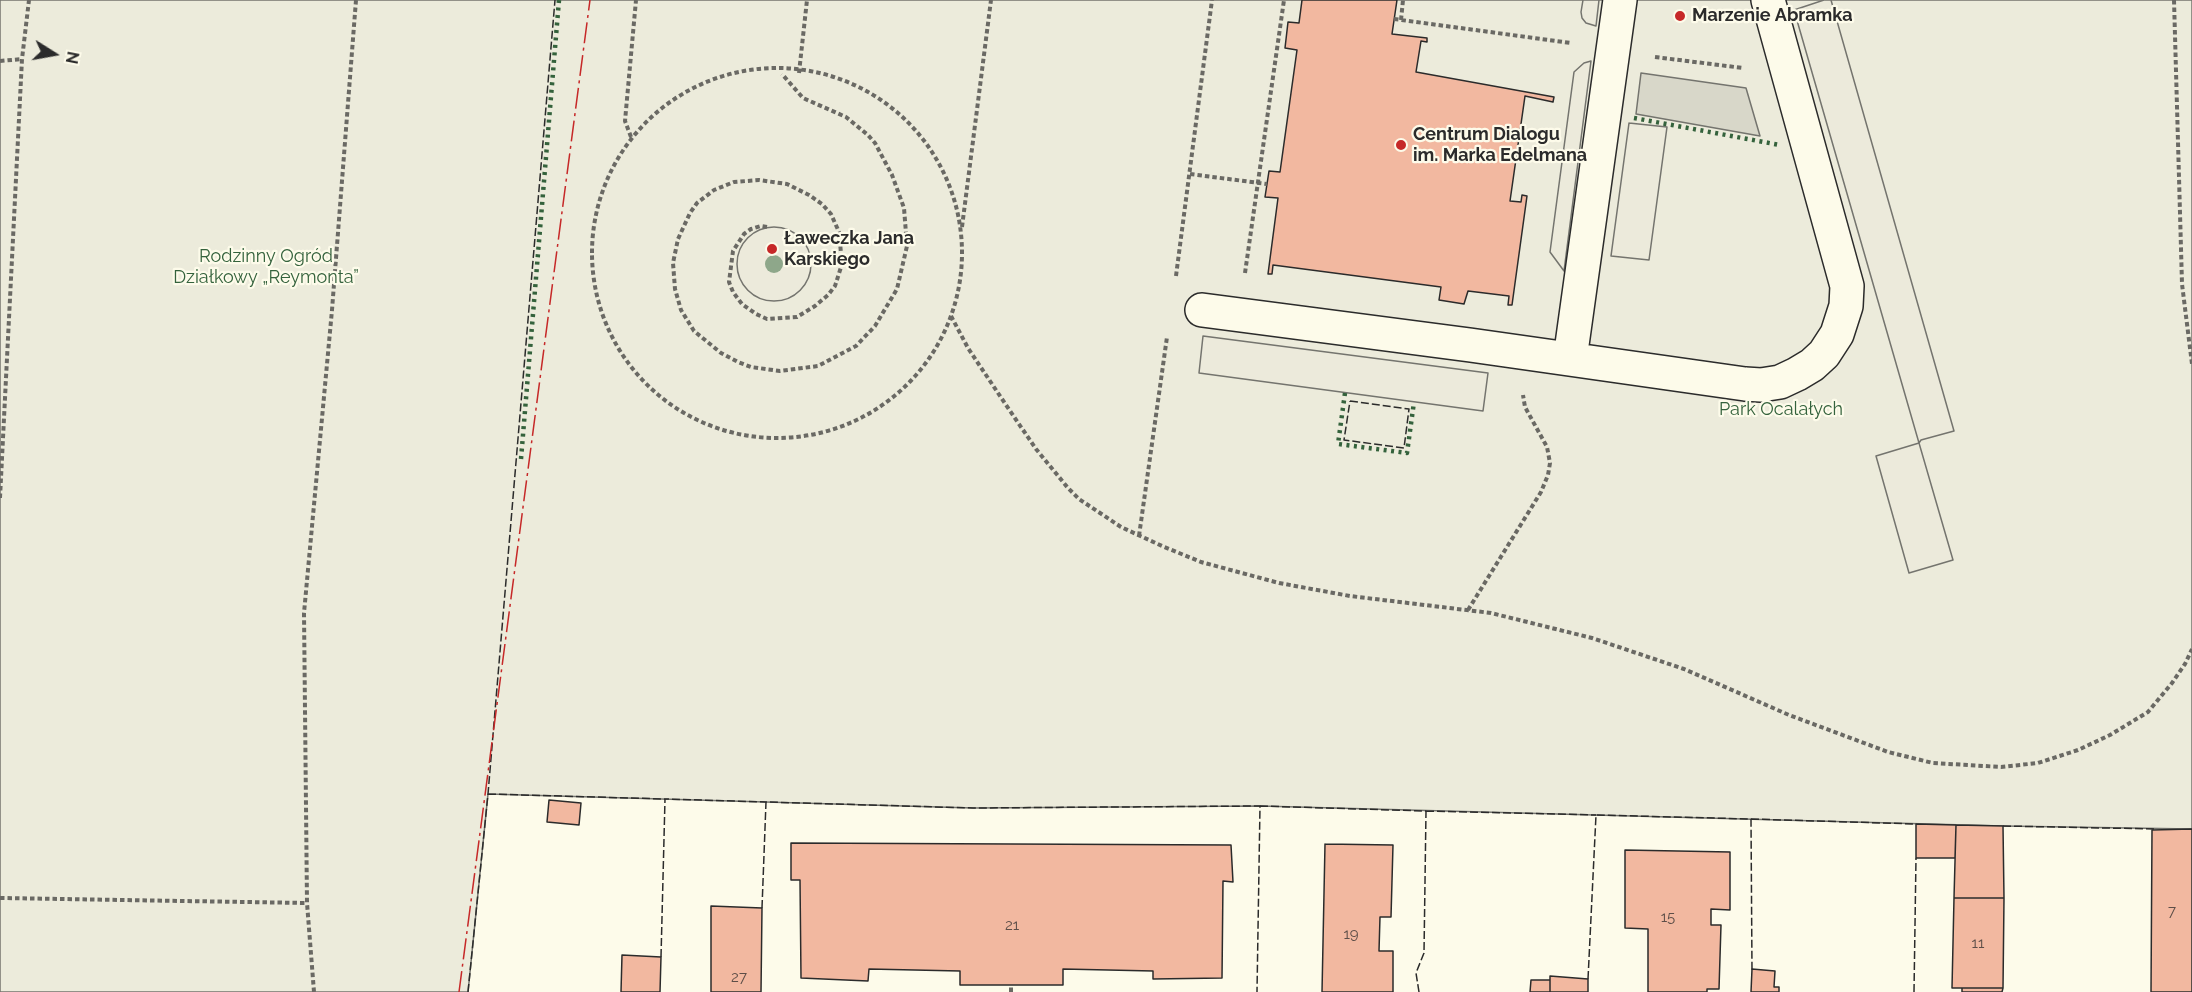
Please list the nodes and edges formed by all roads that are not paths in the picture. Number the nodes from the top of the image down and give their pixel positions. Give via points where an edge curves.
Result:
1 (1620, 0) edge
2 (1768, 0) edge
3 (1202, 310) dead end
4 (1570, 359) junction

1 - 4 lane
2 - 4 lane via 1847,286 1846,306 1837,334 1812,365 1780,382 1761,385
3 - 4 lane

